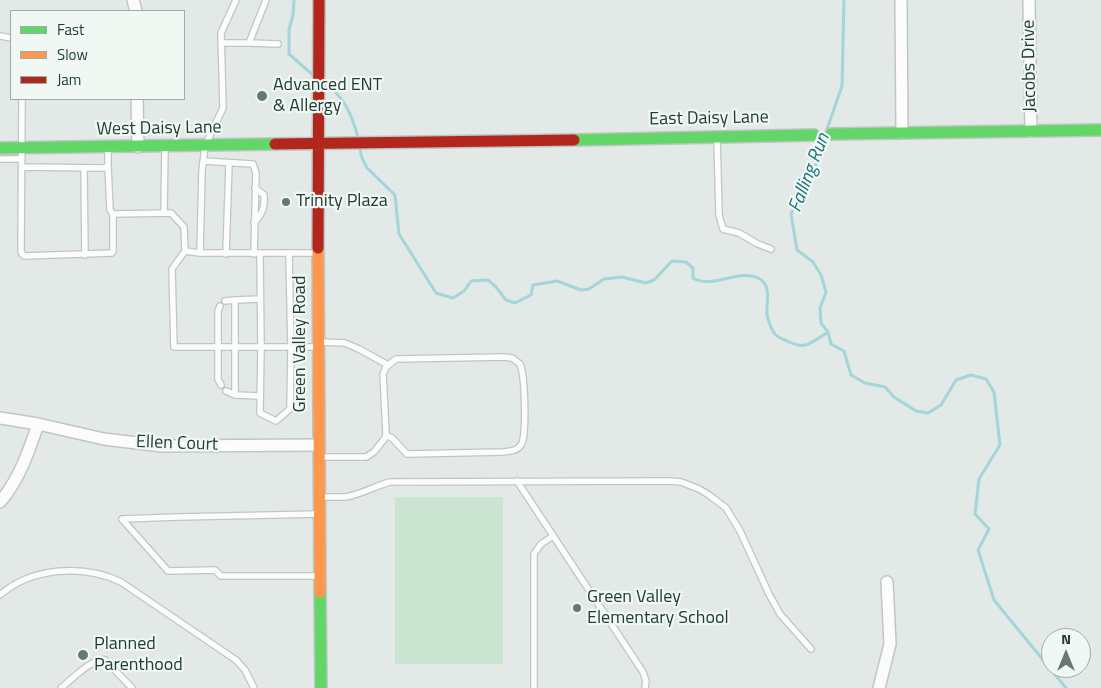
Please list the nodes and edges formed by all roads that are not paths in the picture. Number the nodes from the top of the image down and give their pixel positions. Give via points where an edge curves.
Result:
1 (236, 0) edge
2 (266, 0) edge
3 (319, 0) edge
4 (901, 0) edge
5 (1029, 0) edge
6 (221, 42) junction
7 (249, 42) junction
8 (278, 44) dead end
9 (22, 100) edge
10 (137, 100) edge
11 (1101, 130) edge
12 (1031, 132) junction
13 (902, 133) junction
14 (717, 136) junction
15 (318, 143) junction
16 (205, 146) junction
17 (108, 147) junction
18 (138, 147) junction
19 (165, 147) junction
20 (0, 148) edge
21 (22, 153) junction
22 (0, 159) edge
23 (203, 161) junction
24 (229, 163) junction
25 (22, 166) junction
26 (108, 166) junction
27 (84, 168) junction
28 (255, 188) junction
29 (164, 212) junction
30 (113, 214) junction
31 (254, 224) junction
32 (771, 249) dead end
33 (185, 251) junction
34 (200, 253) junction
35 (318, 253) junction
36 (226, 254) junction
37 (257, 254) junction
38 (289, 254) junction
39 (85, 255) junction
40 (235, 300) junction
41 (260, 300) junction
42 (318, 345) junction
43 (218, 346) junction
44 (234, 346) junction
45 (261, 346) junction
46 (291, 347) junction
47 (388, 365) junction
48 (220, 385) dead end
49 (226, 391) dead end
50 (236, 395) junction
51 (260, 396) junction
52 (0, 418) edge
53 (38, 424) junction
54 (386, 435) junction
55 (319, 445) junction
56 (319, 457) junction
57 (517, 481) junction
58 (320, 497) junction
59 (0, 502) edge
60 (320, 514) junction
61 (553, 536) junction
62 (320, 576) junction
63 (887, 582) dead end
64 (0, 595) edge
65 (811, 648) dead end
66 (61, 688) edge
67 (132, 688) edge
68 (254, 688) edge
69 (321, 688) edge
70 (534, 688) edge
71 (645, 688) edge
72 (879, 688) edge

1 - 6 lane via 221,33
2 - 7 lane
3 - 15 street, Green Valley Road
4 - 13 street
5 - 12 street, Jacobs Drive
6 - 7 lane
6 - 16 lane via 223,108
7 - 8 lane
9 - 21 lane
10 - 18 street
11 - 12 street, East Daisy Lane
12 - 13 street, East Daisy Lane
13 - 14 street, East Daisy Lane
14 - 15 street, East Daisy Lane
14 - 32 lane via 720,225 726,231 740,233
15 - 16 street, West Daisy Lane
15 - 35 street, Green Valley Road
16 - 19 street, West Daisy Lane
16 - 23 lane
17 - 18 street, West Daisy Lane
17 - 21 street, West Daisy Lane
17 - 26 lane
18 - 19 street, West Daisy Lane
19 - 29 lane
20 - 21 street, West Daisy Lane
21 - 22 lane
21 - 25 lane
23 - 24 lane
23 - 34 lane
24 - 28 lane via 253,164
24 - 36 lane
25 - 27 lane
25 - 39 lane via 24,256
26 - 27 lane
26 - 30 lane via 110,210
27 - 39 lane
28 - 31 lane
28 - 31 lane via 264,195 265,205
29 - 30 lane
29 - 33 lane via 171,213 184,227
30 - 39 lane via 113,251
31 - 37 lane
33 - 34 lane
33 - 43 lane via 172,268 174,347
34 - 36 lane
35 - 38 lane
35 - 42 street, Green Valley Road
36 - 37 lane
37 - 38 lane
37 - 41 lane
38 - 46 lane
40 - 41 lane
40 - 43 lane via 223,304 218,311
40 - 44 lane
41 - 45 lane
42 - 46 lane
42 - 47 lane via 345,343
42 - 55 street, Green Valley Road
43 - 44 lane
43 - 48 lane
44 - 45 lane
44 - 50 lane
45 - 46 lane
45 - 51 lane
46 - 51 lane via 290,409 276,421 260,413
47 - 54 lane via 382,378
47 - 54 lane via 404,358 512,358 522,367 525,428 521,446 504,452 407,454
49 - 50 lane
50 - 51 lane
52 - 53 street, Ellen Court
53 - 55 street, Ellen Court via 104,439 162,446
53 - 59 street via 19,473
54 - 56 lane via 374,452 366,457
55 - 56 street, Green Valley Road
56 - 58 street, Green Valley Road
57 - 58 lane via 390,482 344,497
57 - 61 lane
57 - 65 lane via 669,481 704,492 726,508 780,614
58 - 60 street, Green Valley Road
60 - 62 street, Green Valley Road
60 - 62 lane via 122,519 168,571 215,570 221,576
61 - 70 lane via 534,554
61 - 71 lane via 643,672
62 - 69 street, Green Valley Road
63 - 72 street via 890,644
64 - 68 lane via 16,582 44,574 90,571 106,575 236,660
66 - 67 lane via 101,659

